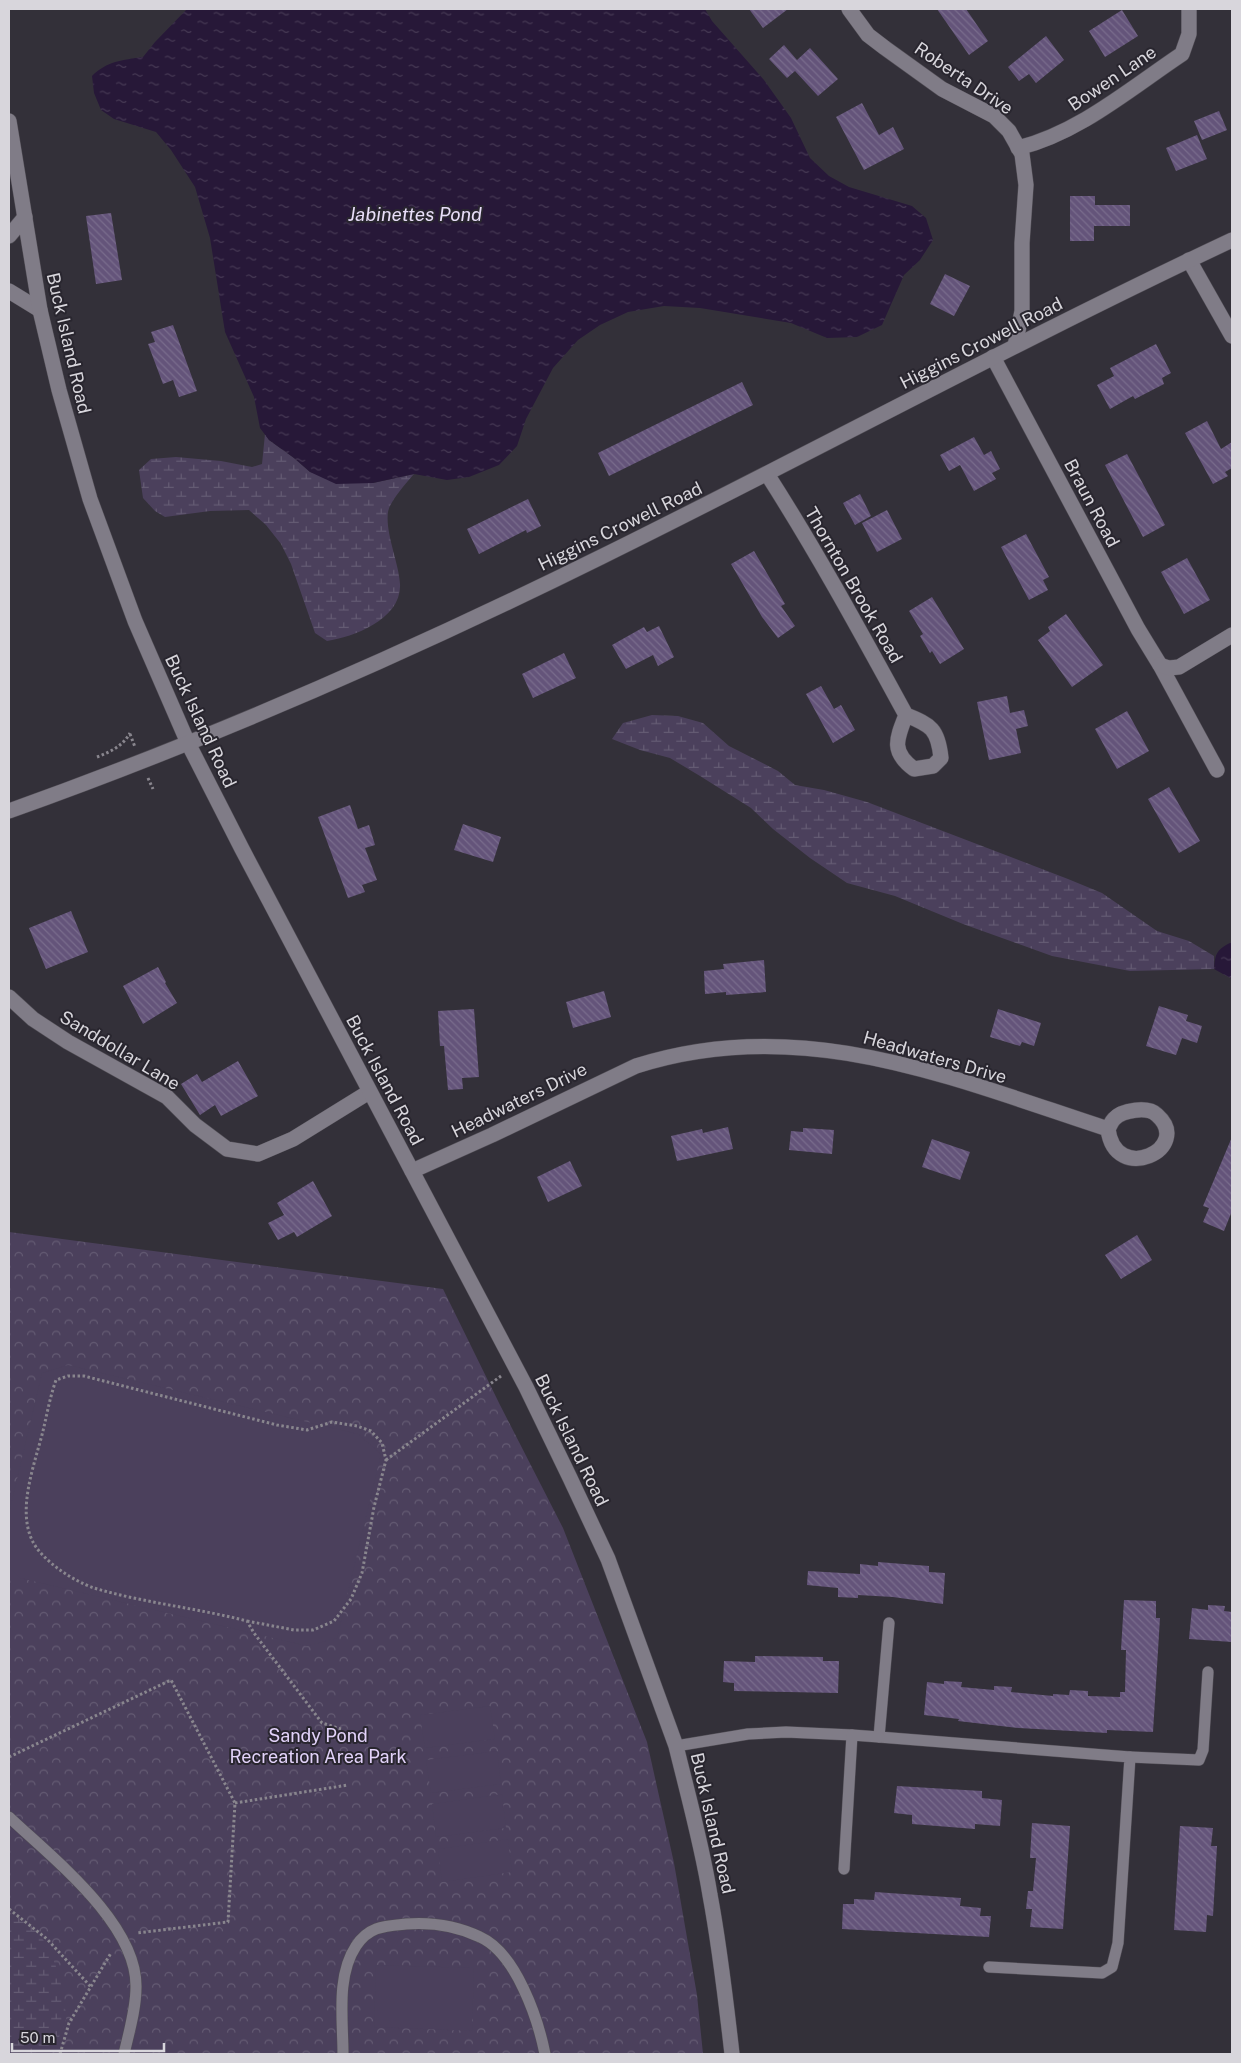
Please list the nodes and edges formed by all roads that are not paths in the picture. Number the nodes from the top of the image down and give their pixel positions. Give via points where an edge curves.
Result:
1 (1189, 9) edge
2 (853, 12) edge
3 (9, 121) edge
4 (1018, 148) junction
5 (25, 217) junction
6 (9, 236) edge
7 (1232, 240) edge
8 (1189, 260) junction
9 (9, 291) edge
10 (40, 310) junction
11 (1232, 336) edge
12 (1015, 346) junction
13 (993, 357) junction
14 (767, 474) junction
15 (1232, 635) edge
16 (1160, 665) junction
17 (906, 715) dead end
18 (188, 743) junction
19 (1217, 770) dead end
20 (9, 811) edge
21 (9, 997) edge
22 (370, 1092) junction
23 (1108, 1129) dead end
24 (412, 1171) junction
25 (889, 1623) dead end
26 (1208, 1672) dead end
27 (852, 1735) junction
28 (879, 1737) junction
29 (676, 1746) junction
30 (1130, 1757) junction
31 (9, 1816) edge
32 (844, 1869) dead end
33 (989, 1967) dead end
34 (124, 2054) edge
35 (343, 2054) edge
36 (545, 2054) edge
37 (732, 2054) edge

1 - 4 main road, Bowen Lane via 1189,34 1182,54 1070,129
2 - 4 main road, Roberta Drive via 868,35 892,53 942,89 994,116 1009,131
3 - 5 main road, Buck Island Road
4 - 12 main road, Roberta Drive via 1022,154 1026,185 1022,311
5 - 6 main road
5 - 10 main road, Buck Island Road
7 - 8 main road, Higgins Crowell Road
8 - 11 main road
8 - 12 main road, Higgins Crowell Road
9 - 10 main road
10 - 18 main road, Buck Island Road via 90,499 135,621
12 - 13 main road, Higgins Crowell Road
13 - 14 main road, Higgins Crowell Road
13 - 16 main road, Braun Road
14 - 17 main road, Thornton Brook Road via 806,534
14 - 18 main road, Higgins Crowell Road via 408,648
15 - 16 main road via 1179,667
16 - 19 main road, Braun Road
18 - 20 main road, Higgins Crowell Road
18 - 22 main road, Buck Island Road
21 - 22 main road, Sanddollar Lane via 33,1019 68,1042 166,1097 227,1149 258,1154 293,1138
22 - 24 main road, Buck Island Road
23 - 24 main road, Headwaters Drive via 907,1065 859,1054 777,1045 742,1046 660,1058 636,1066
24 - 29 main road, Buck Island Road via 515,1366 608,1559
25 - 28 lane
26 - 30 lane via 1203,1750 1198,1760
27 - 28 lane
27 - 29 lane via 748,1734
27 - 32 lane
28 - 30 lane
29 - 37 main road, Buck Island Road via 710,1894
30 - 33 lane via 1118,1943 1112,1967 1102,1973
31 - 34 lane via 73,1878 111,1919 122,1936 133,1964 136,1986
35 - 36 lane via 343,1988 356,1946 371,1930 421,1923 447,1925 482,1937 498,1951 528,1997

